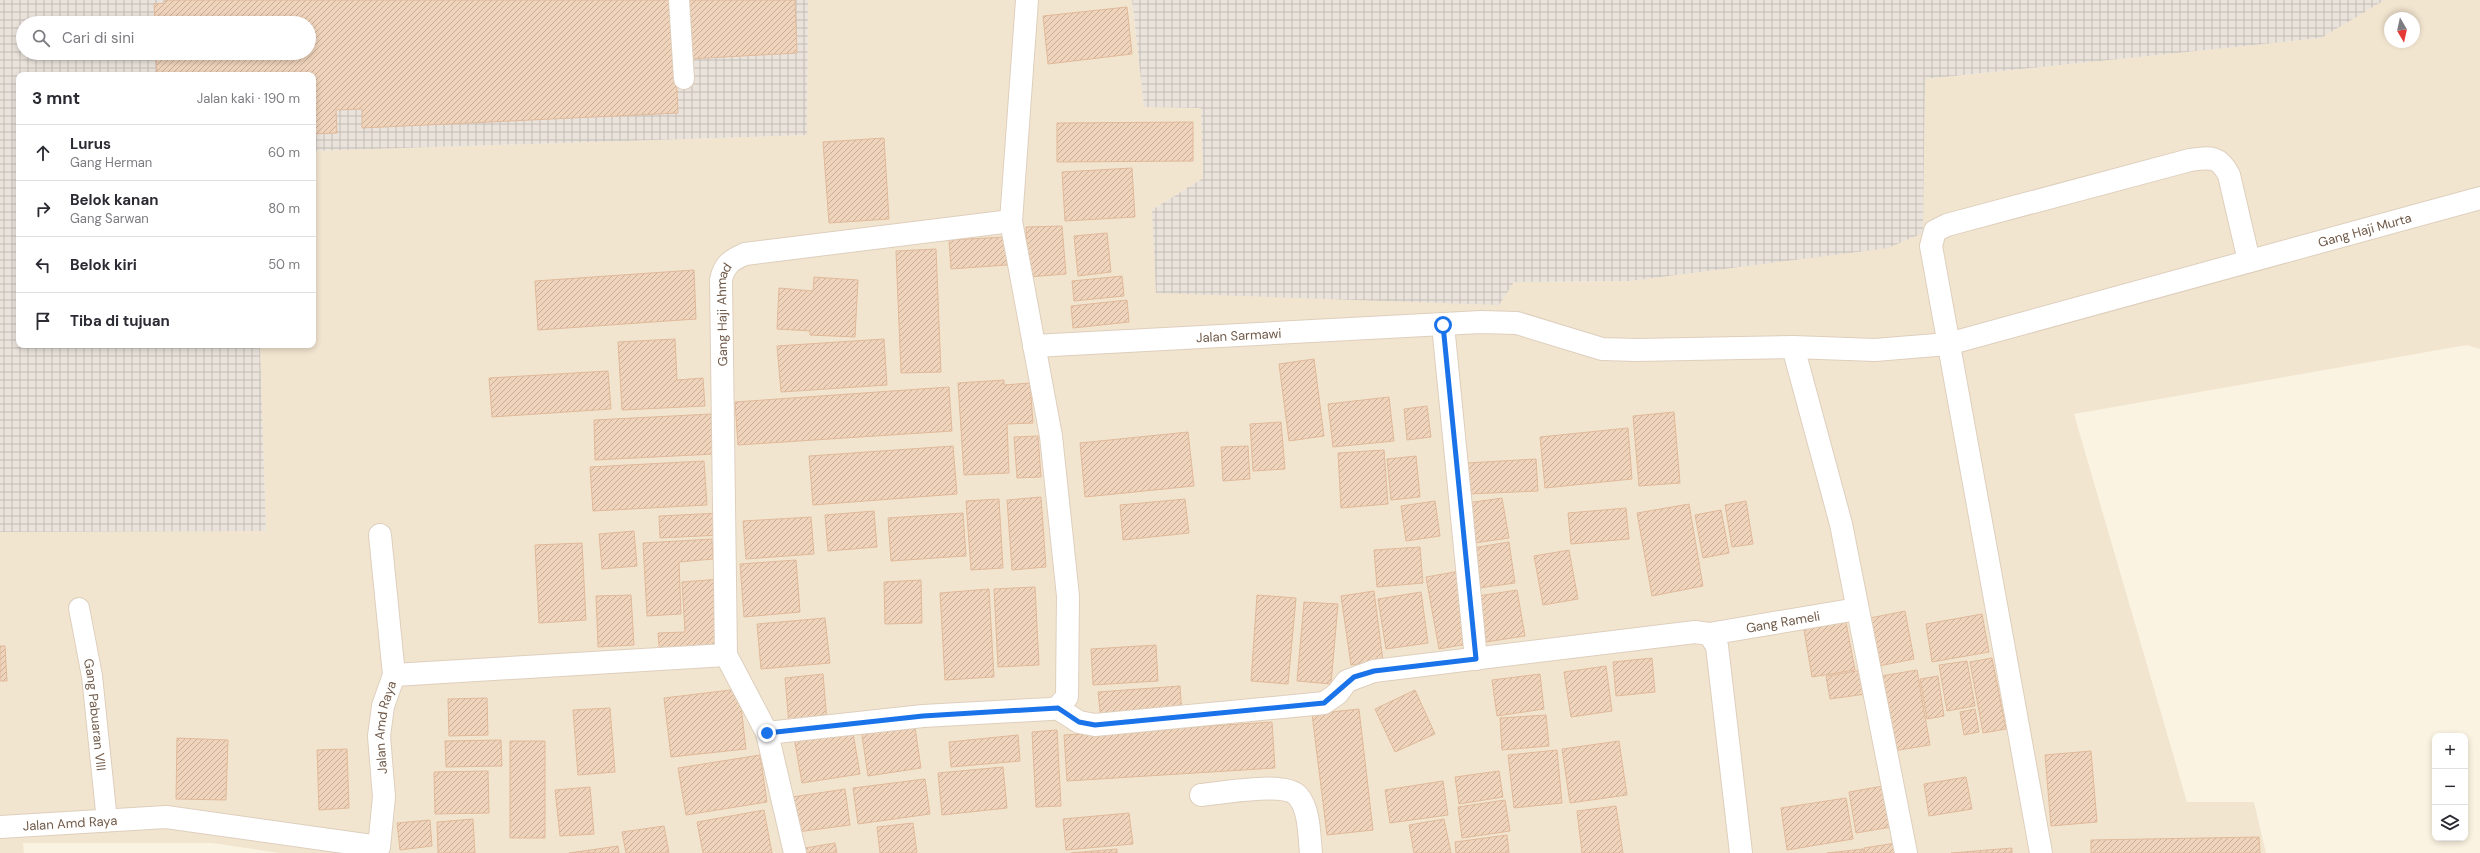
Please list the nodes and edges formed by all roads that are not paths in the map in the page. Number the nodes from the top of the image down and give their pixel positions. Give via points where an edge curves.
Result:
1 (679, 0) edge
2 (1026, 0) edge
3 (684, 79) dead end
4 (2480, 198) edge
5 (1011, 221) junction
6 (2249, 261) junction
7 (1443, 325) junction
8 (1948, 344) junction
9 (1034, 346) junction
10 (1793, 347) junction
11 (380, 535) dead end
12 (79, 608) dead end
13 (1857, 609) junction
14 (1710, 634) junction
15 (726, 655) junction
16 (1476, 659) junction
17 (394, 675) junction
18 (1058, 708) junction
19 (767, 733) junction
20 (1201, 795) dead end
21 (107, 821) junction
22 (0, 827) edge
23 (380, 850) edge
24 (795, 853) edge
25 (1311, 853) edge
26 (1741, 853) edge
27 (1906, 853) edge
28 (2041, 853) edge

1 - 3 lane
2 - 5 street
4 - 6 street, Gang Haji Murta
5 - 9 street
5 - 15 street, Gang Haji Ahmad via 745,254 734,258 723,268 721,280
6 - 8 street, Gang Haji Murta
6 - 8 street via 2229,175 2222,163 2208,157 1947,225 1935,231 1931,246
7 - 9 street, Jalan Sarmawi
7 - 10 street, Jalan Sarmawi via 1517,323 1602,349
7 - 16 street
8 - 10 street, Gang Haji Murta via 1875,350
8 - 28 street
9 - 18 street via 1051,436 1068,596 1069,689
10 - 13 street via 1841,524
11 - 17 street
12 - 21 lane, Gang Pabuaran VIII via 92,676
13 - 14 street, Gang Rameli
13 - 27 street
14 - 16 street, Gang Rameli via 1694,632
14 - 26 street via 1717,646
15 - 17 street, Jalan Amd Raya
15 - 19 street
16 - 18 street, Gang Rameli via 1374,671 1354,677 1324,703 1095,725 1079,722
17 - 23 street, Jalan Amd Raya via 383,706 379,736 384,796
18 - 19 street via 923,716
19 - 24 street
20 - 25 street via 1280,788 1298,795 1305,809
21 - 22 street, Jalan Amd Raya
21 - 23 street, Jalan Amd Raya via 166,817

